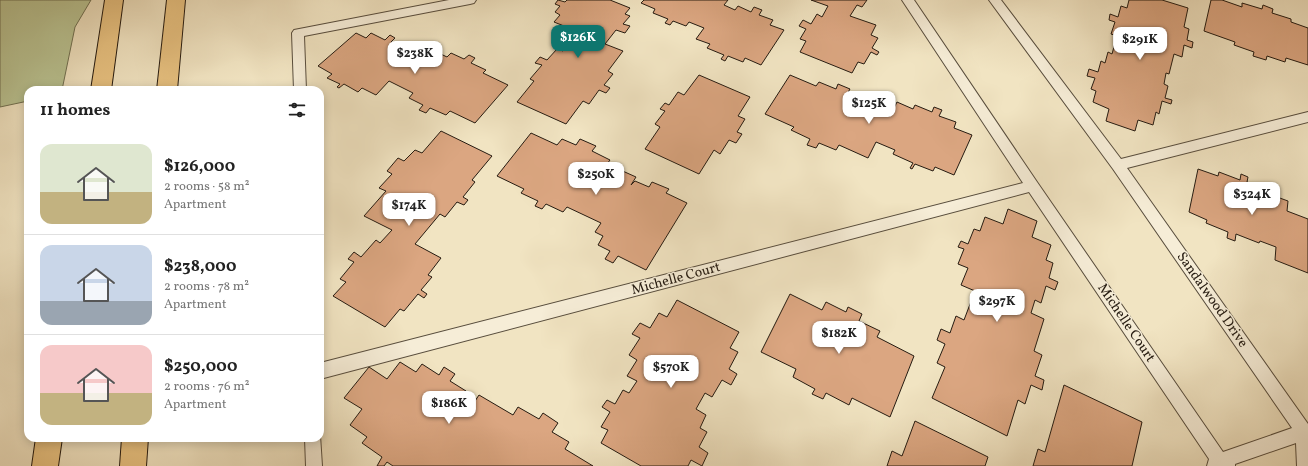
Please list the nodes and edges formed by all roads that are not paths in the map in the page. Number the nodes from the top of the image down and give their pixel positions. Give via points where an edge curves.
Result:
1 (114, 0) edge
2 (176, 0) edge
3 (470, 0) edge
4 (908, 0) edge
5 (995, 0) edge
6 (101, 86) edge
7 (167, 86) edge
8 (300, 86) edge
9 (1308, 117) edge
10 (1118, 165) junction
11 (1032, 186) junction
12 (324, 370) edge
13 (1306, 432) edge
14 (48, 442) edge
15 (135, 442) edge
16 (313, 442) edge
17 (1220, 464) edge
18 (45, 466) edge
19 (133, 466) edge
20 (314, 466) edge
21 (1305, 466) edge

1 - 6 highway
2 - 7 highway
3 - 8 lane via 298,34
4 - 11 lane, Michelle Court
5 - 10 lane, Sandalwood Drive
9 - 10 lane
10 - 13 lane, Sandalwood Drive
11 - 12 lane, Michelle Court
11 - 17 lane, Michelle Court
13 - 17 lane
13 - 21 lane
14 - 18 highway
15 - 19 highway
16 - 20 lane

